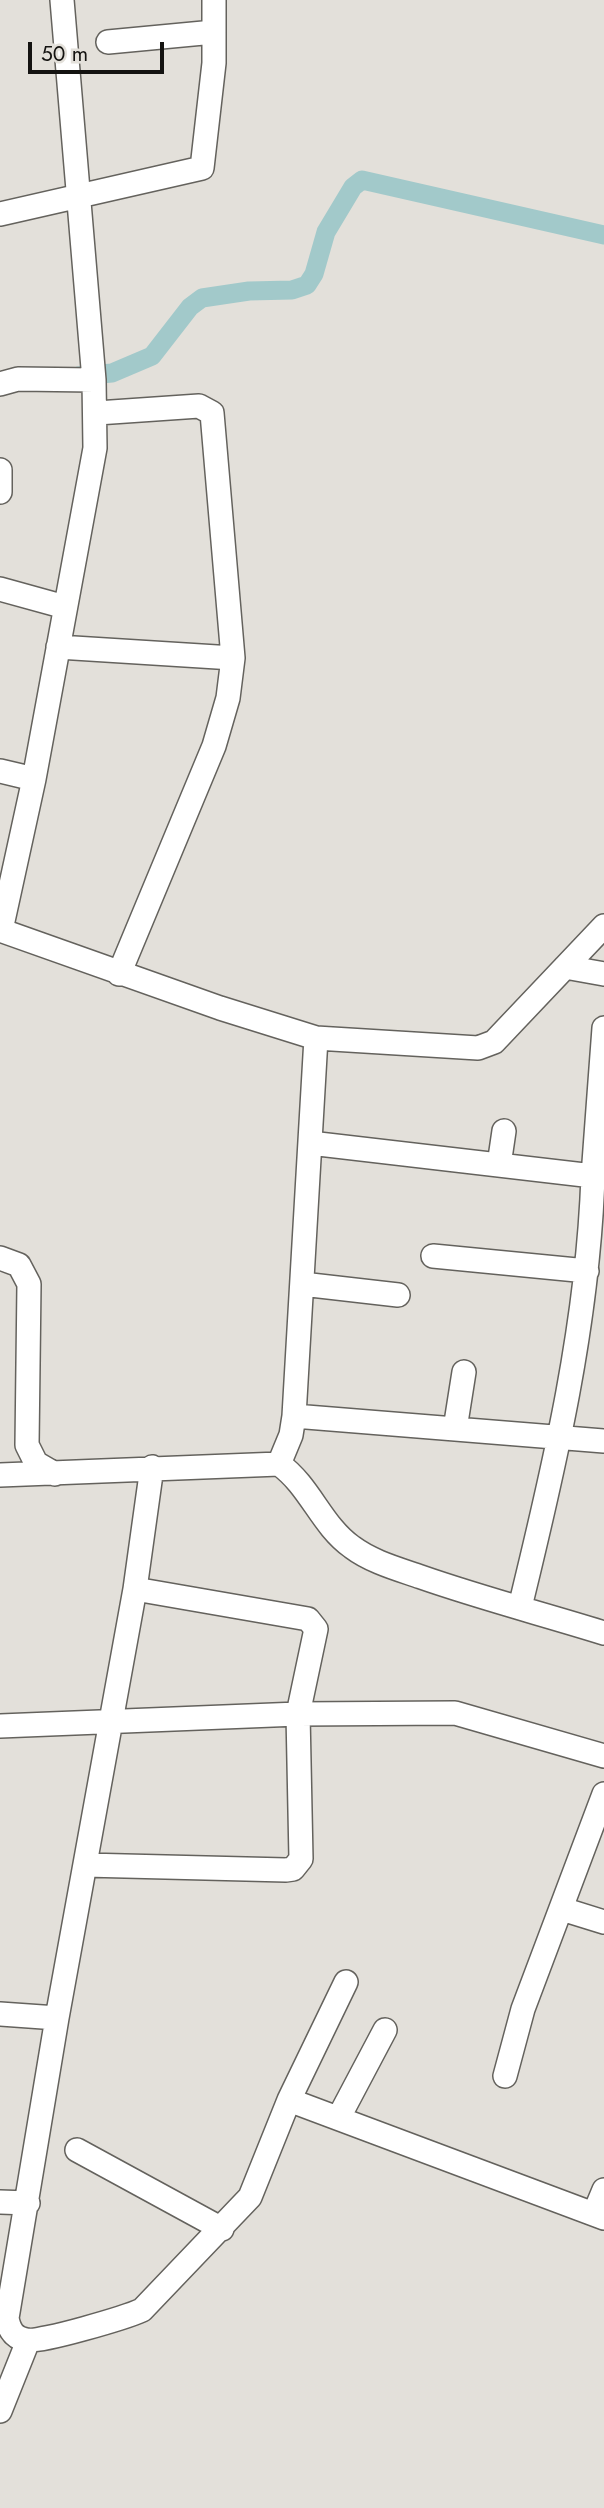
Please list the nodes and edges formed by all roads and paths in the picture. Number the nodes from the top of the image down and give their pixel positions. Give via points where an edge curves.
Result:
1 (62, 0) edge
2 (214, 0) edge
3 (214, 32) junction
4 (108, 42) dead end
5 (79, 197) junction
6 (0, 214) edge
7 (94, 380) junction
8 (0, 384) edge
9 (97, 413) junction
10 (0, 470) edge
11 (0, 492) edge
12 (0, 589) edge
13 (65, 607) junction
14 (58, 647) junction
15 (233, 658) junction
16 (0, 771) edge
17 (34, 779) junction
18 (604, 926) edge
19 (0, 930) edge
20 (565, 967) junction
21 (119, 974) junction
22 (604, 974) edge
23 (604, 1028) edge
24 (316, 1038) junction
25 (504, 1131) dead end
26 (310, 1143) junction
27 (499, 1165) junction
28 (598, 1176) edge
29 (433, 1256) dead end
30 (0, 1258) edge
31 (587, 1271) junction
32 (302, 1284) junction
33 (398, 1295) dead end
34 (464, 1372) dead end
35 (294, 1416) junction
36 (454, 1429) junction
37 (562, 1436) junction
38 (604, 1441) edge
39 (279, 1464) junction
40 (152, 1467) junction
41 (55, 1474) junction
42 (0, 1475) edge
43 (135, 1589) junction
44 (520, 1606) junction
45 (604, 1633) edge
46 (298, 1714) junction
47 (110, 1723) junction
48 (0, 1726) edge
49 (604, 1756) edge
50 (604, 1794) edge
51 (85, 1865) junction
52 (562, 1909) junction
53 (604, 1922) edge
54 (346, 1982) dead end
55 (0, 2014) edge
56 (57, 2018) junction
57 (385, 2030) dead end
58 (505, 2076) dead end
59 (289, 2100) junction
60 (339, 2117) junction
61 (77, 2150) dead end
62 (604, 2190) edge
63 (0, 2202) edge
64 (27, 2203) junction
65 (599, 2216) edge
66 (215, 2226) junction
67 (28, 2341) junction
68 (0, 2411) edge

1 - 5 street
2 - 3 street
3 - 4 street
3 - 5 street via 202,168
5 - 6 street
5 - 7 street
7 - 8 street via 18,379
7 - 9 street
9 - 13 street via 95,448
9 - 15 street via 199,406 212,413
10 - 11 street
12 - 13 street
13 - 14 street
14 - 15 street
14 - 17 street
15 - 21 street via 228,698 214,746
16 - 17 street
17 - 19 street
18 - 20 street
19 - 21 street
20 - 22 street
20 - 24 street via 494,1042 483,1047
21 - 24 street
23 - 28 street
24 - 26 street
25 - 27 street
26 - 27 street
26 - 32 street
27 - 28 street
28 - 31 street
29 - 31 street
30 - 41 street via 19,1265 29,1284 27,1445 36,1463
31 - 37 street
32 - 33 street
32 - 35 street
34 - 36 street
35 - 36 street
35 - 39 street
36 - 37 street
37 - 38 street
37 - 44 street
39 - 40 street
39 - 44 street via 299,1479 331,1528 369,1558 458,1590
40 - 41 street
40 - 43 street
41 - 42 street
43 - 46 street via 308,1619 317,1633
43 - 47 street
44 - 45 street
46 - 47 street
46 - 49 street via 463,1713
46 - 51 street via 302,1859 293,1869
47 - 48 street
47 - 51 street
50 - 52 street
51 - 56 street
52 - 53 street
52 - 58 street via 523,2009
54 - 59 street
55 - 56 street
56 - 64 street
57 - 60 street
59 - 60 street
59 - 66 street via 254,2189
60 - 65 street
61 - 66 street
62 - 65 street
63 - 64 street
64 - 67 street via 7,2318 13,2334
66 - 67 street via 142,2310
67 - 68 street

